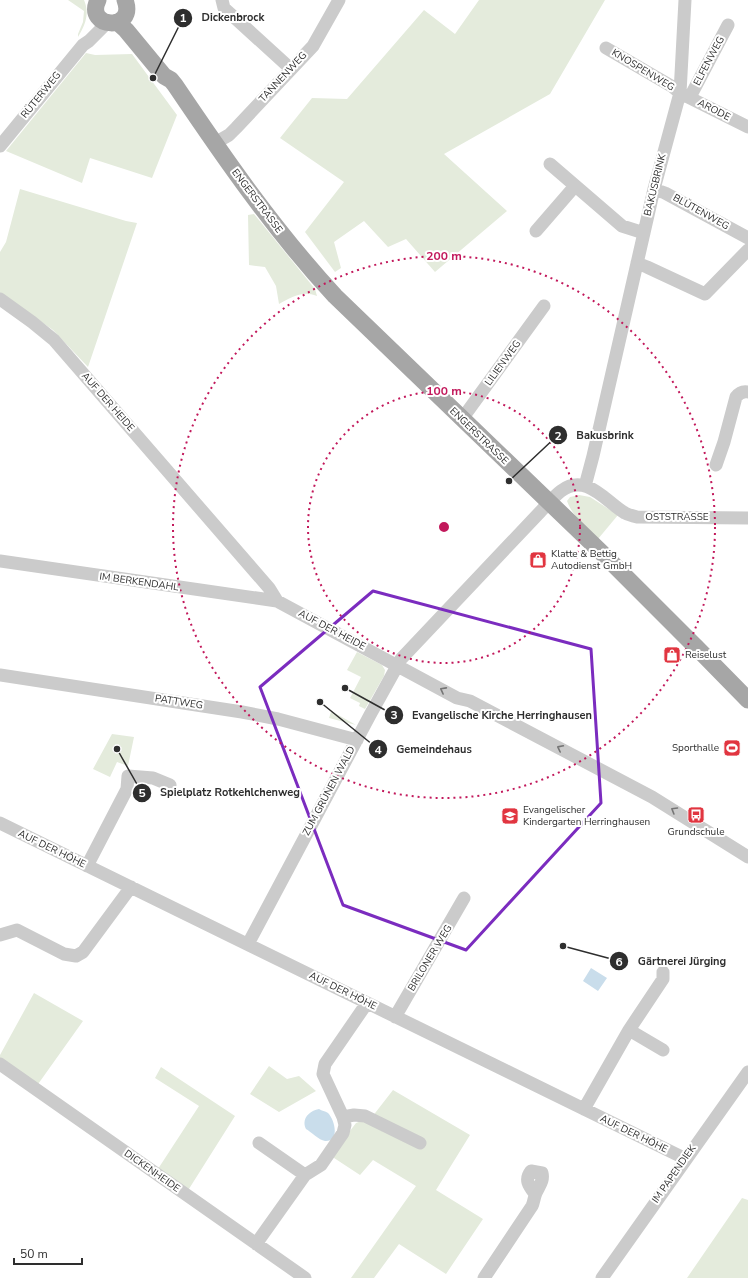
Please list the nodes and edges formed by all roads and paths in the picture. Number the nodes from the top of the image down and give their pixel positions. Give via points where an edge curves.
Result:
1 (222, 0) edge
2 (339, 0) edge
3 (685, 0) edge
4 (108, 10) edge
5 (728, 25) dead end
6 (606, 48) dead end
7 (291, 69) junction
8 (685, 95) junction
9 (748, 127) edge
10 (215, 144) junction
11 (0, 146) edge
12 (550, 164) dead end
13 (574, 186) junction
14 (654, 189) junction
15 (536, 231) dead end
16 (644, 233) junction
17 (748, 238) edge
18 (748, 250) edge
19 (637, 263) junction
20 (0, 299) edge
21 (544, 306) dead end
22 (748, 392) edge
23 (462, 419) junction
24 (716, 465) dead end
25 (585, 486) junction
26 (549, 503) junction
27 (748, 518) edge
28 (0, 561) edge
29 (277, 601) junction
30 (397, 666) junction
31 (0, 674) edge
32 (748, 700) edge
33 (357, 740) junction
34 (170, 785) dead end
35 (0, 823) edge
36 (748, 857) edge
37 (87, 866) junction
38 (131, 887) junction
39 (464, 898) dead end
40 (0, 935) edge
41 (248, 944) junction
42 (663, 972) dead end
43 (367, 1004) junction
44 (395, 1017) junction
45 (629, 1030) junction
46 (663, 1050) dead end
47 (0, 1064) edge
48 (748, 1072) edge
49 (584, 1109) junction
50 (343, 1117) junction
51 (259, 1143) dead end
52 (420, 1143) dead end
53 (686, 1159) junction
54 (305, 1175) junction
55 (535, 1194) dead end
56 (256, 1244) junction
57 (305, 1278) edge
58 (484, 1278) edge
59 (602, 1278) edge

1 - 7 street via 224,8
2 - 7 street, TANNENWEG via 313,46
3 - 8 street, BAKUSBRINK
4 - 10 main road, ENGERSTRASSE via 164,76 171,80
4 - 11 street, RÜTERWEG via 90,27 82,45
5 - 8 street, ELFENWEG
6 - 8 street, KNOSPENWEG
7 - 10 street, TANNENWEG via 236,128
8 - 9 street, ARODE
8 - 14 street, BAKUSBRINK
10 - 23 main road, ENGERSTRASSE via 272,223 322,282
12 - 13 street
13 - 15 street
13 - 16 street via 622,226
14 - 16 street, BAKUSBRINK
14 - 17 street, BLÜTENWEG
16 - 19 street, BAKUSBRINK
18 - 19 street via 704,294
19 - 25 street, BAKUSBRINK
20 - 29 street, AUF DER HEIDE via 54,340 269,588
21 - 23 street, LILIENWEG
22 - 24 street via 745,391 736,397
23 - 26 main road, ENGERSTRASSE
25 - 26 street via 568,487
25 - 27 street, OSTSTRASSE via 601,494 626,513 637,517
26 - 30 street, ZUM GRÜNEN WALD
26 - 32 main road, ENGERSTRASSE
28 - 29 street, IM BERKENDAHL
29 - 30 street, AUF DER HEIDE
30 - 33 street, ZUM GRÜNEN WALD
36 -> 30 street, AUF DER HEIDE via 617,778
31 - 33 street, PATTWEG via 242,712
33 - 41 street, ZUM GRÜNEN WALD
34 - 37 street via 153,778 128,776 128,789
35 - 37 street, AUF DER HÖHE
37 - 38 street, AUF DER HÖHE
38 - 40 street via 83,952 76,956 64,954 16,930
38 - 41 street, AUF DER HÖHE
39 - 44 street, BRILONER WEG
41 - 43 street, AUF DER HÖHE
42 - 45 street via 662,979
43 - 44 street, AUF DER HÖHE
43 - 50 street via 323,1068 323,1074
44 - 49 street, AUF DER HÖHE
45 - 46 street
45 - 49 street
47 - 56 street, DICKENHEIDE
48 - 53 street, IM PAPENDIEK
49 - 53 street, AUF DER HÖHE
50 - 52 street via 365,1116
50 - 54 street via 343,1133 321,1165
51 - 54 street
53 - 59 street, IM PAPENDIEK
54 - 56 street
55 - 58 street via 532,1206
56 - 57 street, DICKENHEIDE

